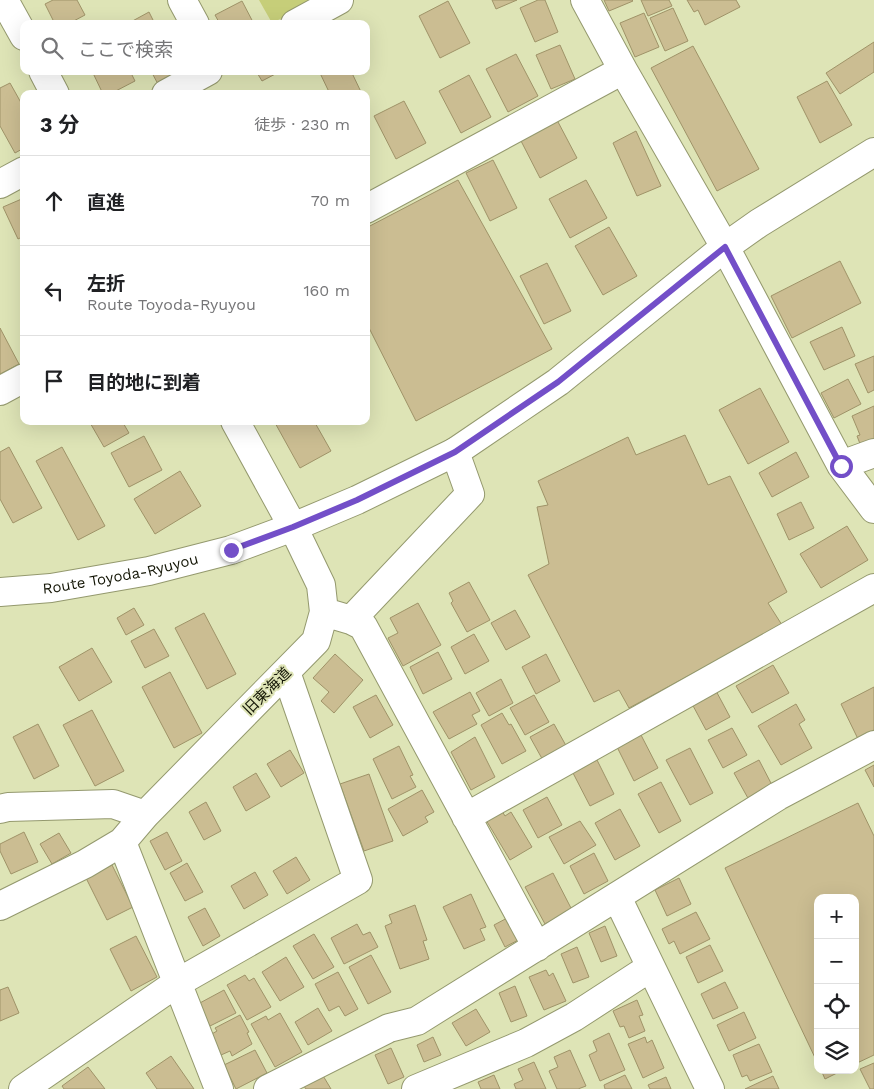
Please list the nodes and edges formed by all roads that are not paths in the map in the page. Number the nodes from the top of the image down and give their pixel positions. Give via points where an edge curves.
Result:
1 (4, 0) edge
2 (182, 0) edge
3 (339, 0) edge
4 (585, 0) edge
5 (193, 20) edge
6 (302, 20) edge
7 (20, 29) edge
8 (623, 70) junction
9 (45, 75) edge
10 (201, 75) edge
11 (53, 90) edge
12 (173, 90) edge
13 (874, 152) edge
14 (20, 173) edge
15 (0, 184) edge
16 (370, 207) edge
17 (725, 247) junction
18 (20, 380) edge
19 (0, 391) edge
20 (237, 425) edge
21 (455, 452) junction
22 (874, 453) edge
23 (841, 466) junction
24 (874, 509) edge
25 (293, 527) junction
26 (874, 588) edge
27 (0, 592) edge
28 (324, 612) junction
29 (351, 620) junction
30 (286, 672) junction
31 (874, 745) edge
32 (0, 809) edge
33 (145, 815) junction
34 (466, 817) junction
35 (122, 842) junction
36 (616, 896) junction
37 (0, 906) edge
38 (537, 947) junction
39 (651, 967) junction
40 (177, 983) junction
41 (23, 1089) edge
42 (219, 1089) edge
43 (268, 1089) edge
44 (416, 1089) edge
45 (710, 1089) edge

1 - 7 street
2 - 5 street
3 - 6 street
4 - 8 street
8 - 16 street
8 - 17 street
9 - 11 street
10 - 12 street
13 - 17 street, Route Toyoda-Ryuyou
14 - 15 street
17 - 21 street, Route Toyoda-Ryuyou via 558,382
17 - 23 street
18 - 19 street
20 - 25 street
21 - 25 street, Route Toyoda-Ryuyou
21 - 29 street via 470,494
22 - 23 street
23 - 24 street
25 - 27 street, Route Toyoda-Ryuyou via 231,550 149,572 50,588
25 - 28 street via 321,585
26 - 34 street
28 - 29 street
28 - 30 street, 旧東海道 via 316,641
29 - 34 street via 363,626
30 - 33 street, 旧東海道
30 - 40 street via 358,880
31 - 36 street via 778,796
32 - 33 street via 112,804
33 - 35 street, 旧東海道
34 - 38 street
35 - 37 street, 旧東海道
35 - 40 street
36 - 38 street
36 - 39 street
38 - 43 street via 417,1022 389,1028
39 - 44 street via 526,1043
39 - 45 street
40 - 41 street
40 - 42 street

